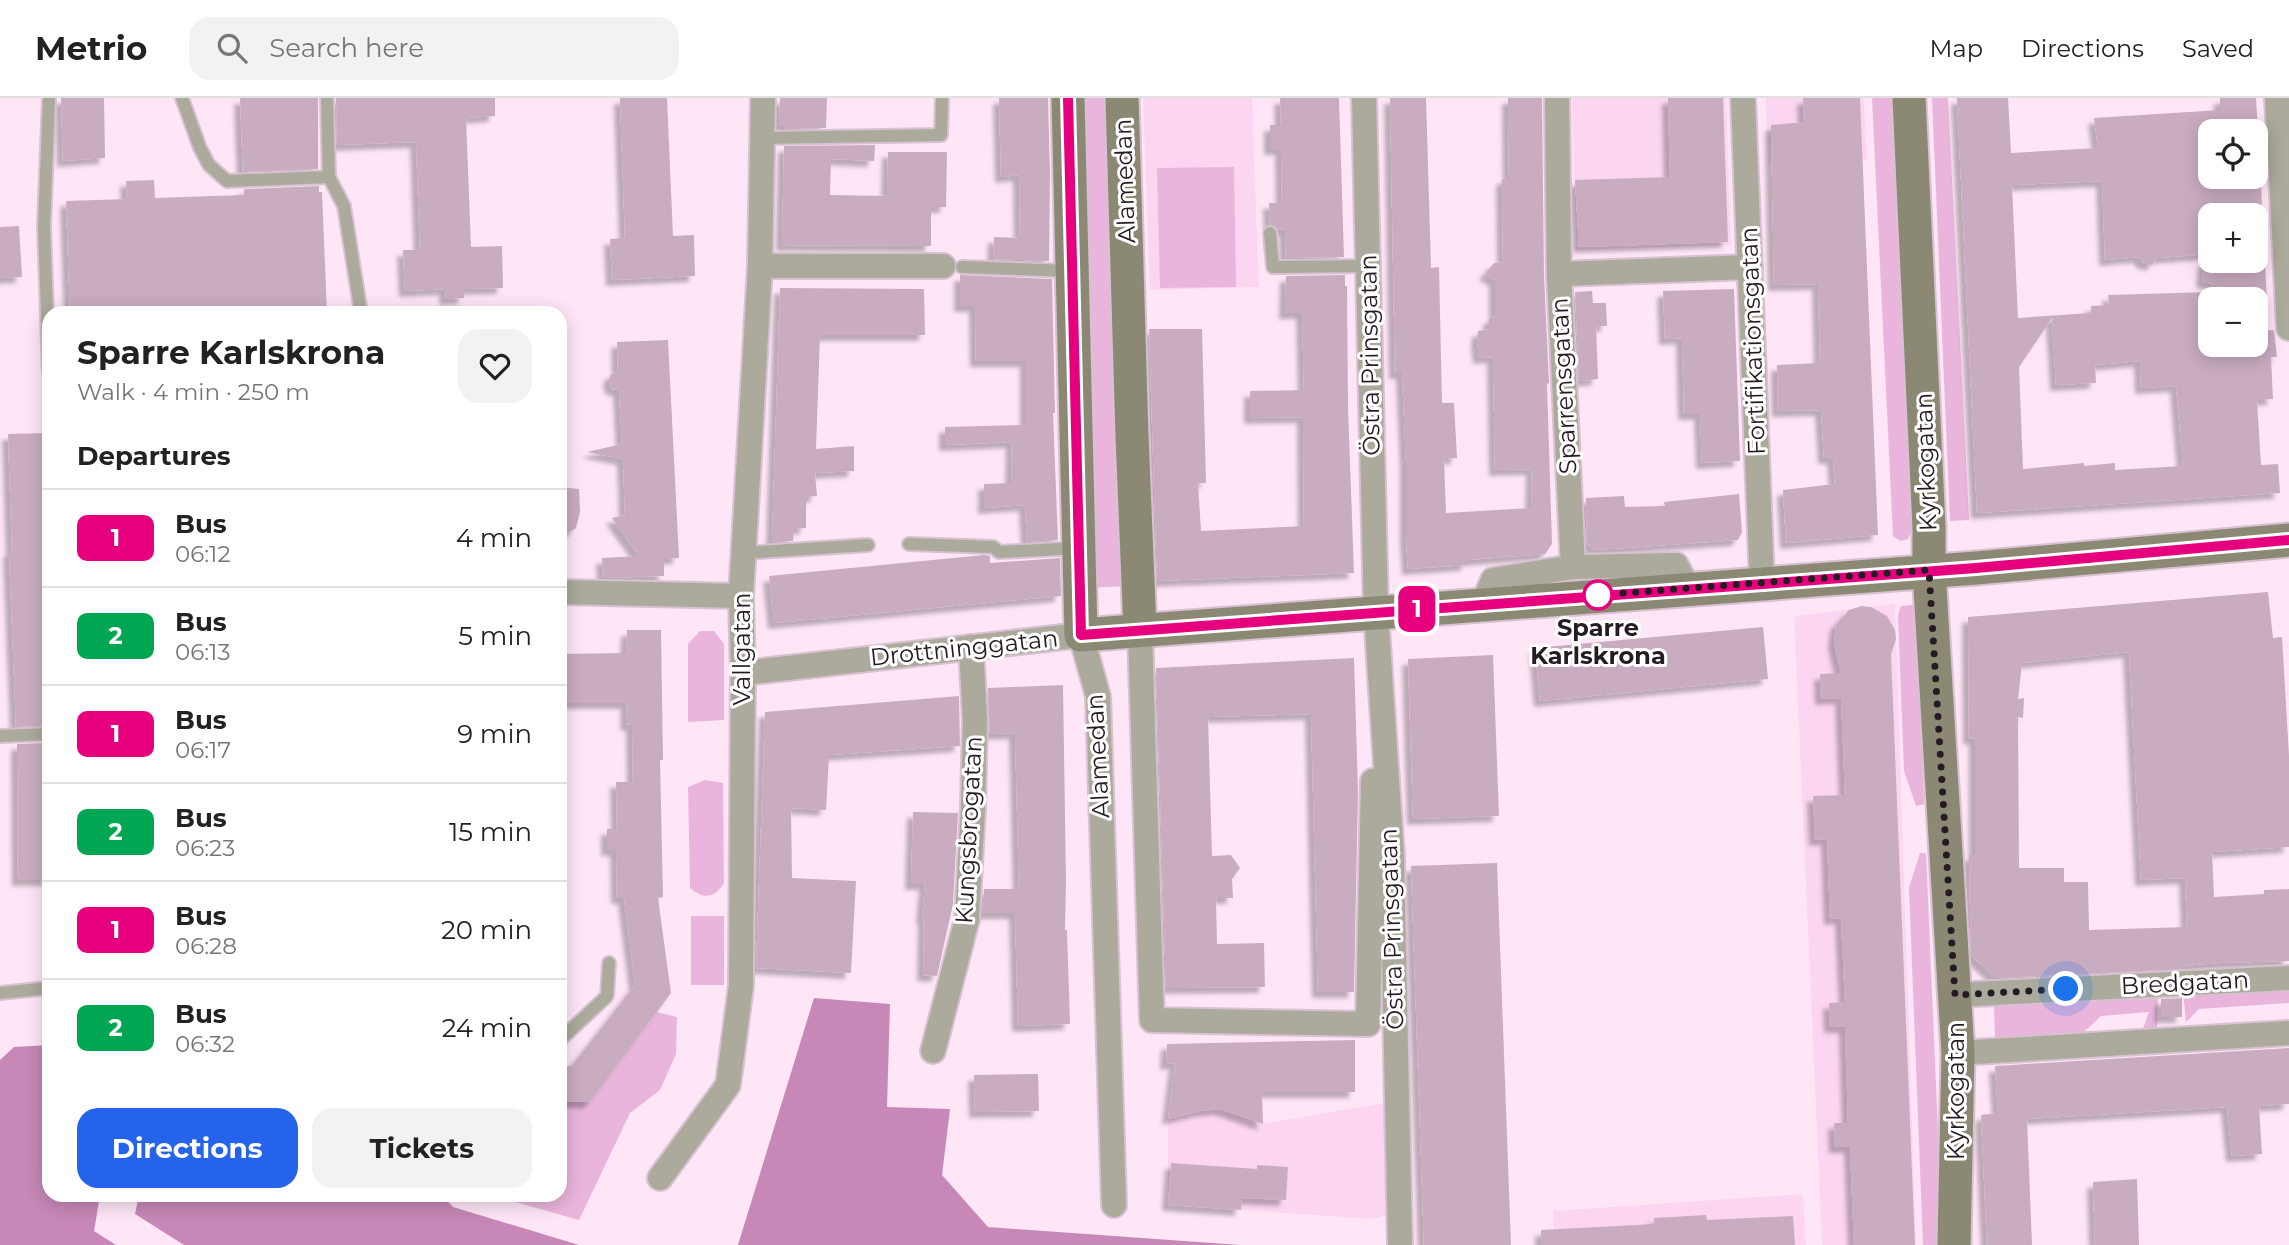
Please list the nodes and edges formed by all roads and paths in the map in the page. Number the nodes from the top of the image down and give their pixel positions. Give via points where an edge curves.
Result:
1 (49, 98) edge
2 (182, 98) edge
3 (327, 98) edge
4 (763, 98) edge
5 (942, 98) edge
6 (1068, 98) edge
7 (1122, 98) edge
8 (1364, 98) edge
9 (1557, 98) edge
10 (1743, 98) edge
11 (1909, 98) edge
12 (2277, 98) edge
13 (762, 138) junction
14 (329, 177) junction
15 (1270, 233) dead end
16 (760, 266) junction
17 (1368, 266) junction
18 (953, 267) joint
19 (1750, 267) junction
20 (1072, 271) junction
21 (1559, 274) junction
22 (47, 306) edge
23 (360, 306) edge
24 (2289, 328) edge
25 (2289, 540) edge
26 (909, 544) dead end
27 (869, 545) dead end
28 (1078, 548) junction
29 (743, 553) junction
30 (1573, 567) junction
31 (1929, 570) junction
32 (1762, 583) junction
33 (1688, 588) junction
34 (567, 592) edge
35 (741, 596) junction
36 (1483, 604) junction
37 (1376, 612) junction
38 (1140, 630) junction
39 (1081, 635) junction
40 (971, 647) junction
41 (743, 673) junction
42 (42, 734) edge
43 (0, 736) edge
44 (610, 963) dead end
45 (2289, 978) edge
46 (42, 989) edge
47 (0, 993) edge
48 (1955, 995) junction
49 (1152, 1020) joint
50 (567, 1033) edge
51 (2289, 1033) edge
52 (933, 1051) dead end
53 (1958, 1053) junction
54 (660, 1178) dead end
55 (1114, 1205) dead end
56 (1401, 1245) edge
57 (1954, 1245) edge

1 - 22 lane via 44,226
2 - 14 lane via 204,156 227,181
3 - 14 lane
4 - 13 street, Vallgatan
5 - 13 lane via 941,135
6 - 20 street, Alamedan
7 - 38 street, Alamedan
8 - 17 street, Östra Prinsgatan
9 - 21 street, Sparrensgatan
10 - 19 street, Fortifikationsgatan
11 - 31 street, Kyrkogatan
12 - 24 street
13 - 16 street, Vallgatan
14 - 23 lane via 344,206
15 - 17 lane via 1273,267
16 - 18 street
16 - 29 street, Vallgatan
17 - 37 street, Östra Prinsgatan
18 - 20 lane
19 - 21 street
19 - 32 street, Fortifikationsgatan
20 - 28 street, Alamedan
21 - 30 street, Sparrensgatan
25 - 31 street, Drottninggatan
26 - 28 lane via 993,547 999,552
27 - 29 lane
28 - 39 street, Alamedan
29 - 35 street, Vallgatan
30 - 33 street via 1676,565
30 - 36 street via 1493,580
31 - 32 street, Drottninggatan
31 - 48 street, Kyrkogatan
32 - 33 street, Drottninggatan
33 - 36 street, Drottninggatan
34 - 35 street
35 - 41 street, Vallgatan
36 - 37 street, Drottninggatan
37 - 38 street, Drottninggatan
37 - 49 street, Östra Prinsgatan via 1367,1024
37 - 56 street, Östra Prinsgatan via 1392,857
38 - 39 street, Drottninggatan
38 - 49 street, Alamedan
39 - 40 street, Drottninggatan
39 - 55 street, Alamedan via 1098,696
40 - 41 street, Drottninggatan
40 - 52 street, Kungsbrogatan via 974,732 967,919
41 - 54 street, Vallgatan via 741,986 727,1085
42 - 43 lane
44 - 50 lane via 607,996
45 - 48 street, Bredgatan
46 - 47 lane
48 - 53 street, Kyrkogatan
51 - 53 street
53 - 57 street, Kyrkogatan

